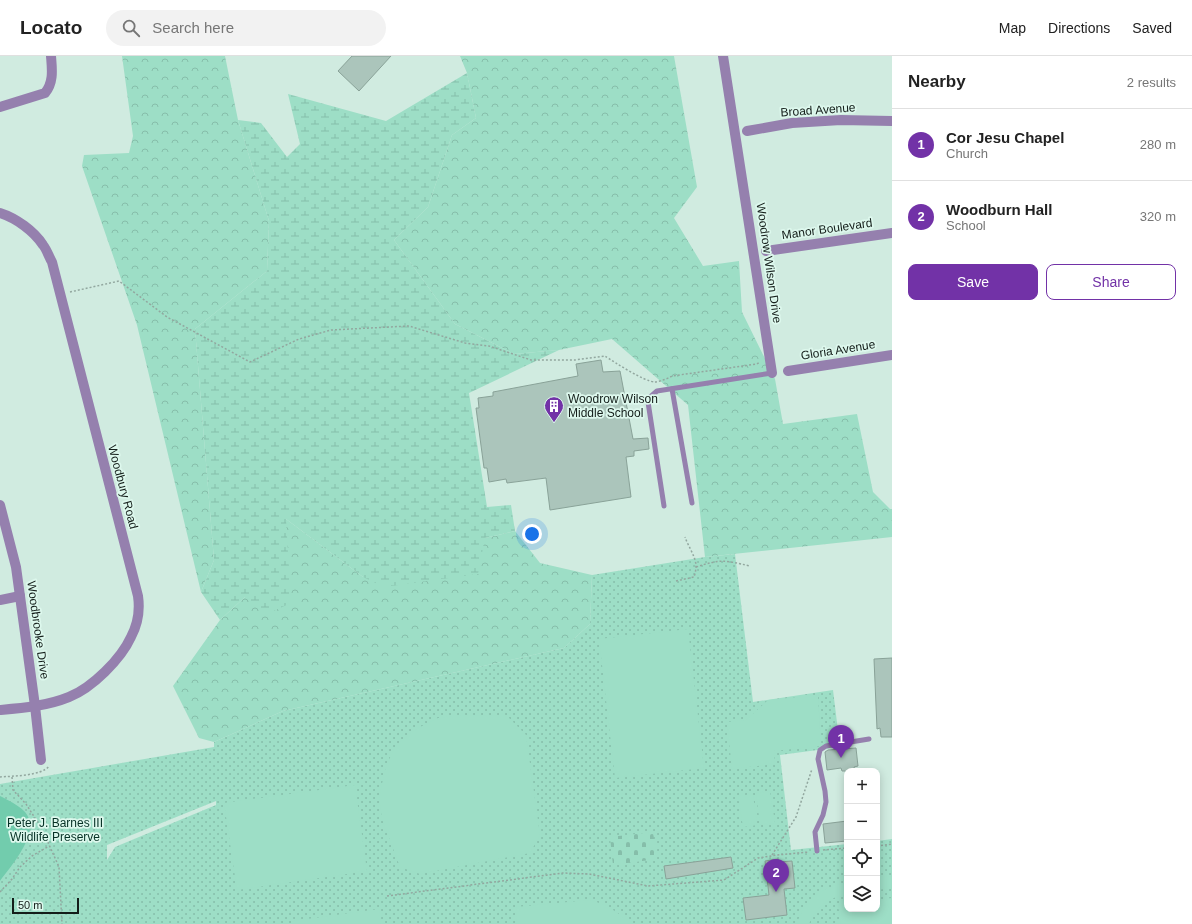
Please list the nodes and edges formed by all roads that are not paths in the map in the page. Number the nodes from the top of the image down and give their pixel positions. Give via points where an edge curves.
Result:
1 (51, 56) edge
2 (723, 56) edge
3 (0, 108) edge
4 (892, 121) edge
5 (746, 131) dead end
6 (0, 213) edge
7 (892, 233) edge
8 (766, 251) dead end
9 (892, 355) edge
10 (788, 371) dead end
11 (772, 373) joint
12 (672, 389) junction
13 (692, 503) dead end
14 (0, 505) edge
15 (664, 506) dead end
16 (20, 596) junction
17 (0, 600) edge
18 (36, 706) junction
19 (0, 710) edge
20 (869, 739) dead end
21 (41, 760) road end
22 (817, 851) road end

1 - 3 street via 52,80 45,93
2 - 11 street, Woodrow Wilson Drive
4 - 5 street, Broad Avenue via 792,123
6 - 18 street, Woodbury Road via 20,223 35,236 44,246 52,262 140,608 132,636 123,651 90,686 69,697
7 - 8 street, Manor Boulevard
9 - 10 street, Gloria Avenue
11 - 12 lane, Woodrow Wilson Drive
12 - 13 lane
12 - 15 lane, Woodrow Wilson Drive via 657,391 648,402
14 - 16 street, Woodbrooke Drive via 16,567
16 - 17 street
16 - 18 street, Woodbrooke Drive
18 - 19 street, Woodbury Road
18 - 21 street, Woodbrooke Drive
20 - 22 lane via 826,746 820,750 818,759 826,802 816,832

